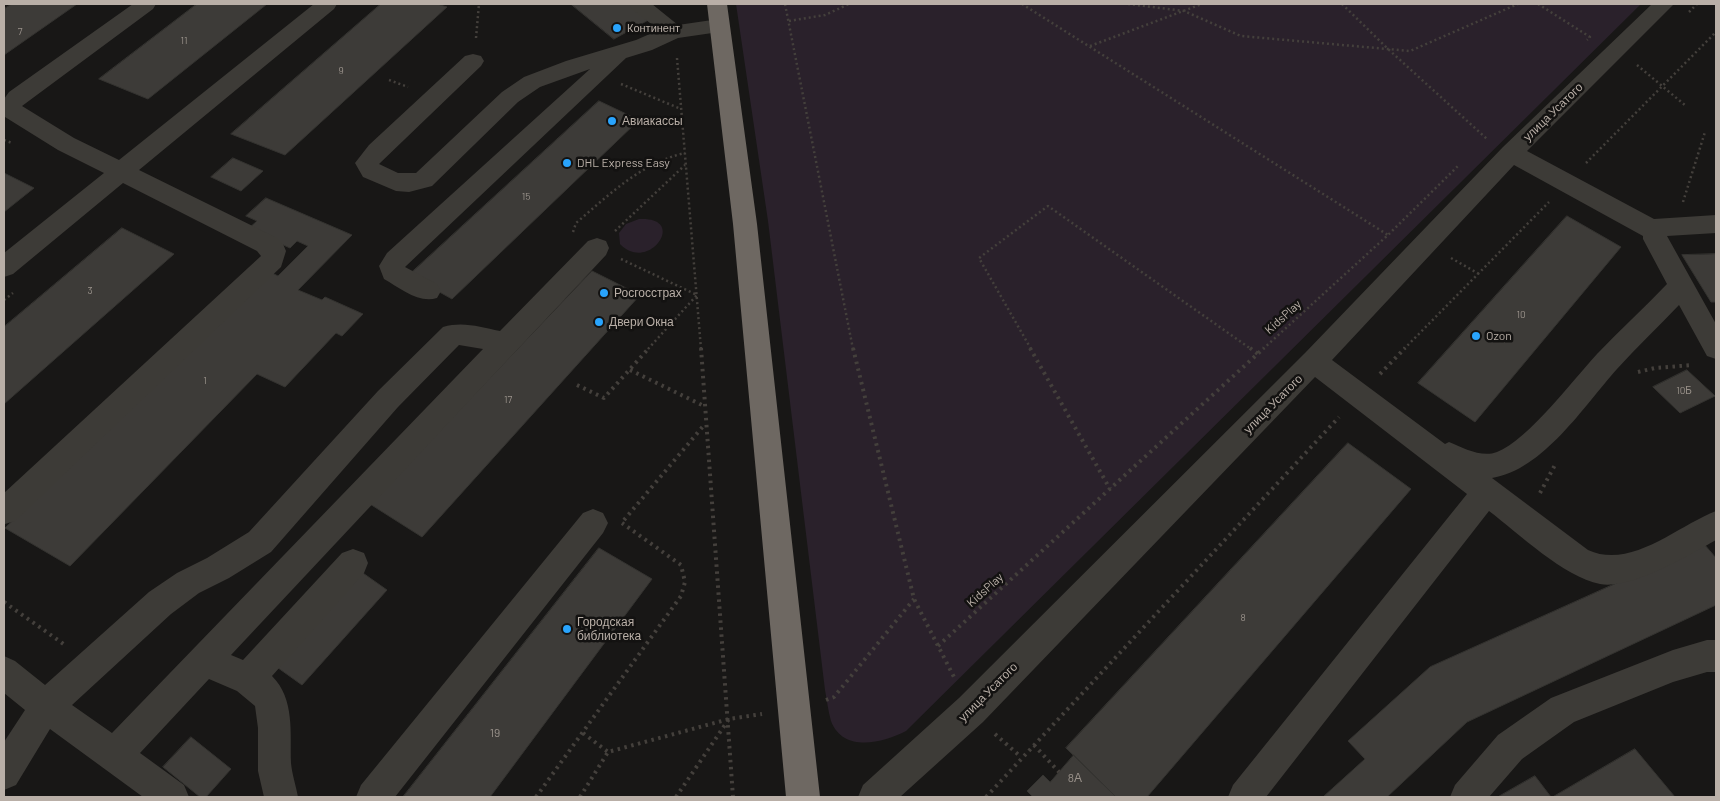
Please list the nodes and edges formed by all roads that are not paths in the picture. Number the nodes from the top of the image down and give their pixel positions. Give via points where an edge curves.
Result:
1 (146, 4) edge
2 (327, 4) edge
3 (640, 4) edge
4 (1664, 4) edge
5 (718, 15) edge
6 (674, 32) junction
7 (618, 54) junction
8 (473, 61) road end
9 (1511, 153) junction
10 (120, 172) junction
11 (1716, 224) edge
12 (1665, 228) junction
13 (586, 243) road end
14 (4, 267) edge
15 (1681, 286) junction
16 (428, 291) dead end
17 (506, 342) junction
18 (1708, 356) edge
19 (1314, 361) junction
20 (1428, 447) junction
21 (1486, 492) junction
22 (4, 511) edge
23 (607, 523) road end
24 (1716, 525) edge
25 (353, 563) dead end
26 (1716, 656) edge
27 (203, 661) junction
28 (4, 672) edge
29 (249, 678) junction
30 (46, 706) junction
31 (114, 755) junction
32 (4, 773) edge
33 (172, 797) edge
34 (282, 797) edge
35 (373, 797) edge
36 (803, 797) edge
37 (875, 797) edge
38 (1245, 797) edge
39 (1467, 797) edge

1 - 10 street via 17,96 11,105 13,111 66,144
2 - 10 street
3 - 6 street
4 - 9 street, улица Усатого
5 - 6 street
5 - 36 highway via 744,214
6 - 7 street
7 - 8 street via 532,82 510,97 424,180 399,184 370,171 367,163 377,151
7 - 16 street via 396,260 393,272
9 - 12 street
9 - 19 street, улица Усатого
10 - 14 street
10 - 22 street via 266,244 274,251 272,260
11 - 12 street
12 - 15 street via 1655,239
13 - 17 street
15 - 18 street
15 - 20 street via 1521,452 1501,464 1488,466
17 - 27 street
17 - 30 street via 462,333 452,335 388,399 260,542 160,603
19 - 20 street
19 - 37 street, улица Усатого via 971,710
20 - 21 street
21 - 24 street via 1577,560 1601,570 1624,568 1669,550
21 - 38 street
23 - 35 street
25 - 29 street
26 - 39 street via 1673,666 1563,710 1510,747
27 - 29 street
27 - 31 street
28 - 30 street
29 - 34 street via 264,690 271,707 275,770
30 - 31 street
30 - 32 street
31 - 33 street

